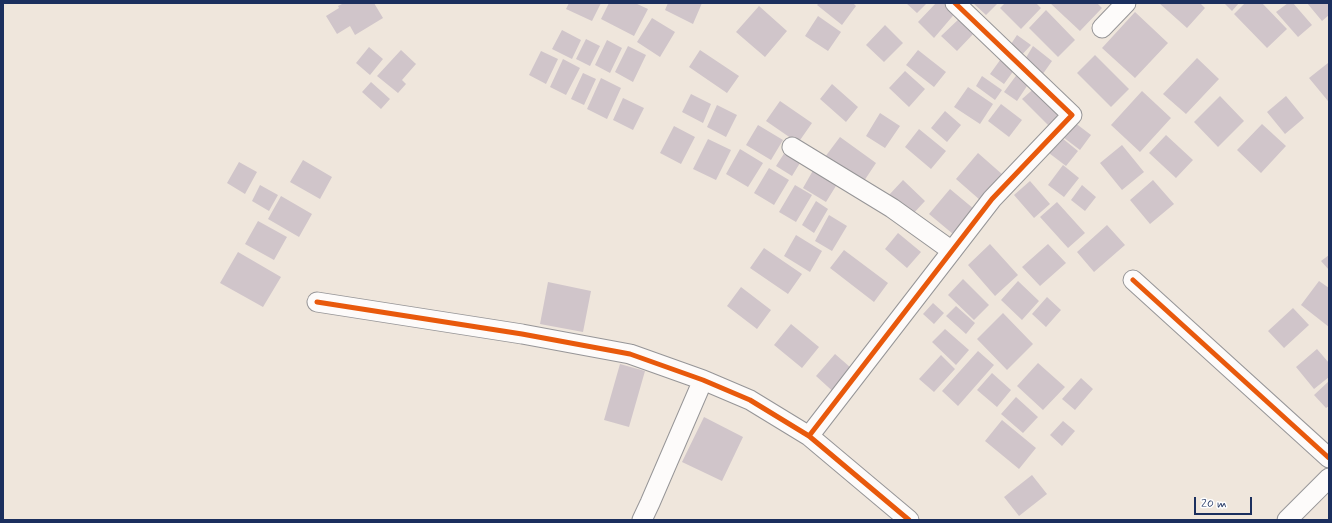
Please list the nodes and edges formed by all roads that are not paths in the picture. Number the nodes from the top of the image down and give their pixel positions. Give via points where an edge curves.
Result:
1 (955, 3) edge
2 (1126, 3) edge
3 (1102, 28) dead end
4 (792, 147) dead end
5 (952, 251) junction
6 (1133, 280) dead end
7 (317, 302) dead end
8 (703, 380) junction
9 (809, 436) junction
10 (1329, 458) edge
11 (1329, 478) edge
12 (642, 520) edge
13 (909, 520) edge
14 (1287, 520) edge

1 - 5 street via 1072,115 992,199
2 - 3 street
4 - 5 street via 892,208
5 - 9 street
6 - 10 street
7 - 8 street via 630,354
8 - 9 street via 750,400
8 - 12 street
9 - 13 street
11 - 14 street

